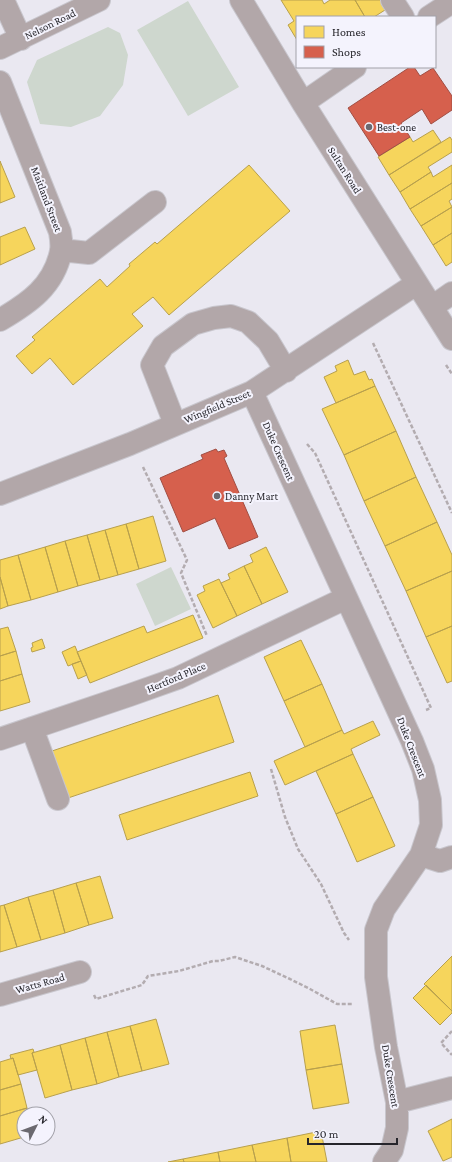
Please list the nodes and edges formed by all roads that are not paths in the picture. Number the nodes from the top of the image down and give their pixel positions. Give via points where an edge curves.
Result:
1 (3, 0) edge
2 (99, 0) edge
3 (241, 0) edge
4 (392, 0) edge
5 (452, 2) edge
6 (402, 16) edge
7 (431, 16) edge
8 (21, 39) junction
9 (0, 48) edge
10 (354, 68) edge
11 (0, 82) edge
12 (303, 103) junction
13 (155, 202) dead end
14 (61, 250) junction
15 (416, 284) junction
16 (452, 293) edge
17 (432, 307) junction
18 (0, 320) edge
19 (452, 340) edge
20 (286, 371) junction
21 (252, 392) junction
22 (175, 424) junction
23 (0, 494) edge
24 (346, 598) junction
25 (32, 728) junction
26 (0, 739) edge
27 (58, 798) dead end
28 (421, 855) junction
29 (452, 857) edge
30 (80, 972) dead end
31 (0, 995) edge
32 (452, 1088) edge
33 (397, 1102) junction
34 (384, 1162) edge

1 - 8 street
2 - 8 street, Nelson Road
3 - 12 street, Sultan Road
4 - 6 street
5 - 7 street
8 - 9 street, Nelson Road
10 - 12 street
11 - 14 street, Maitland Street via 60,232
12 - 15 street, Sultan Road
13 - 14 street via 88,253
14 - 18 street, Maitland Street via 55,270 43,290 24,307
15 - 17 street, Sultan Road
15 - 20 street, Wingfield Street
16 - 17 street
17 - 19 street, Sultan Road
20 - 21 street, Wingfield Street
20 - 22 street via 268,341 248,322 231,316 193,324 162,346 152,365
21 - 22 street, Wingfield Street
21 - 24 street, Duke Crescent
22 - 23 street, Wingfield Street
24 - 25 street, Hertford Place via 178,678
24 - 28 street, Duke Crescent via 423,769 430,800 431,825
25 - 26 street, Hertford Place
25 - 27 street
28 - 29 street via 440,861
28 - 33 street, Duke Crescent via 384,909 376,930 376,977
30 - 31 street, Watts Road
32 - 33 street
33 - 34 street, Duke Crescent via 397,1128 392,1150

